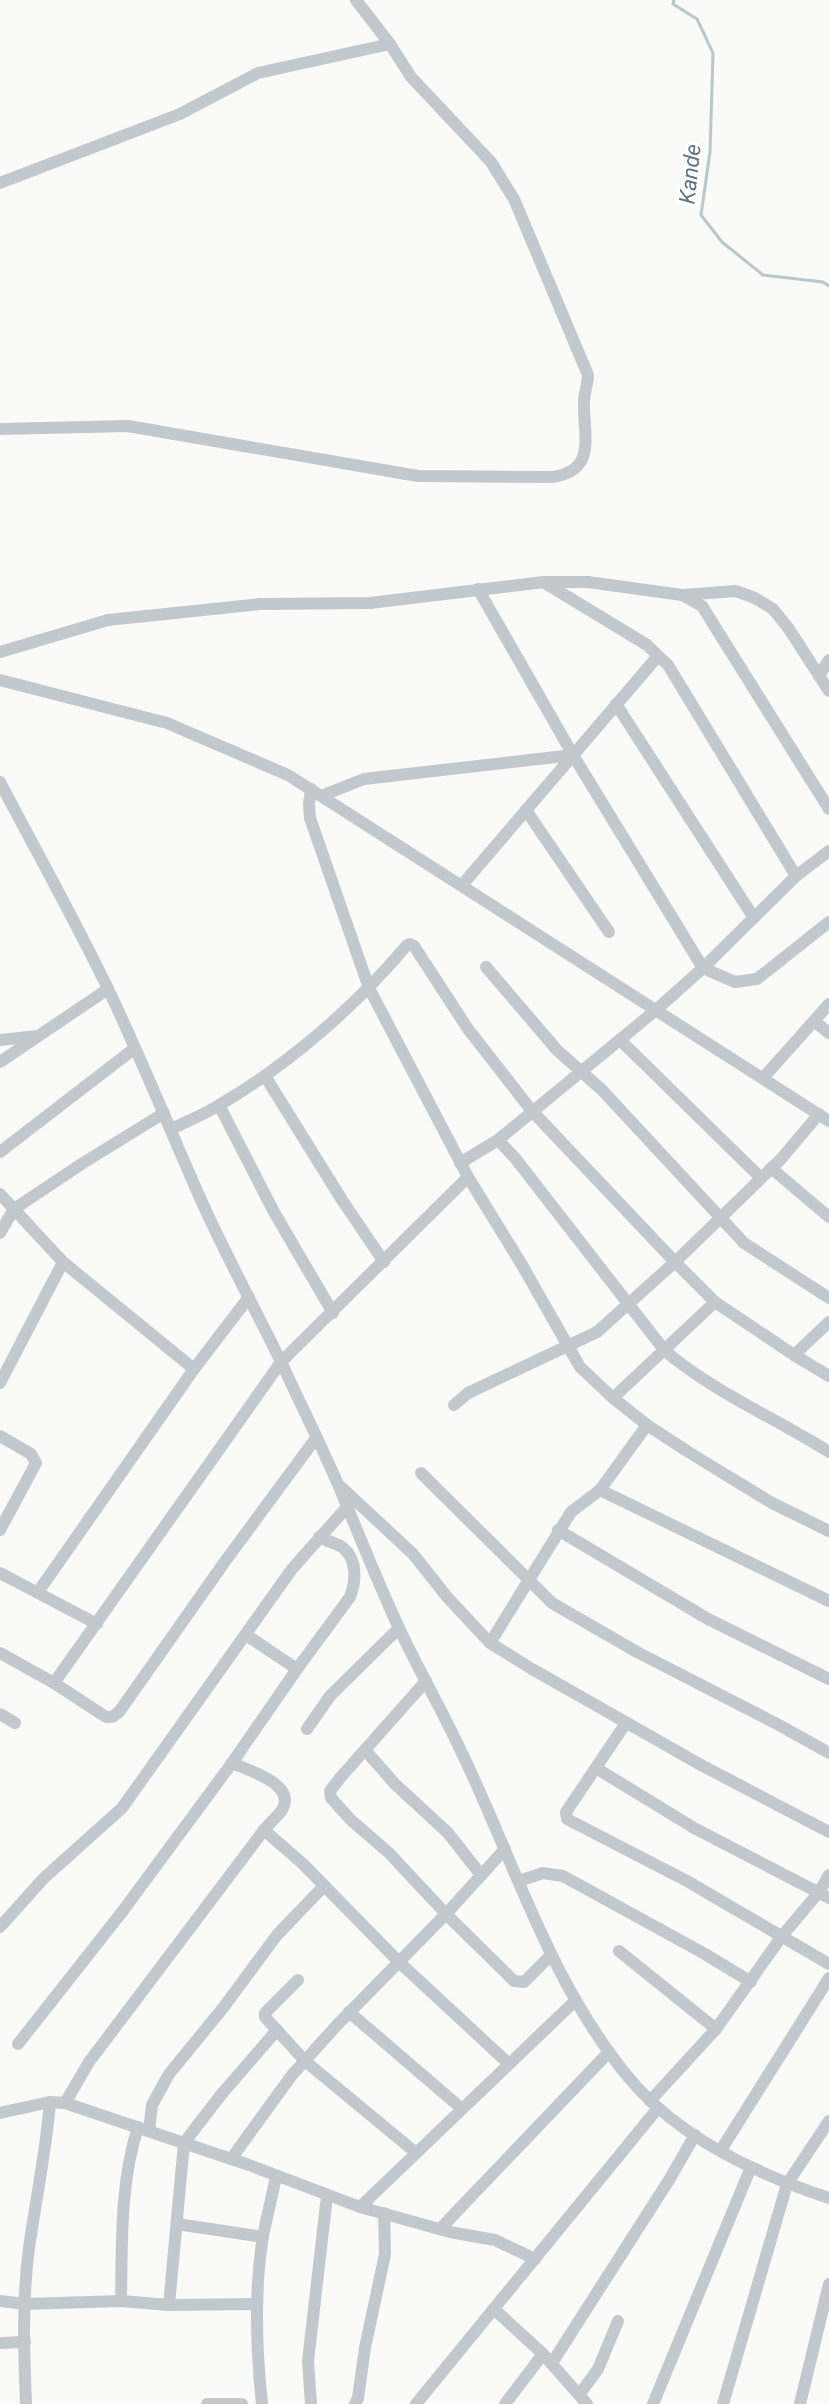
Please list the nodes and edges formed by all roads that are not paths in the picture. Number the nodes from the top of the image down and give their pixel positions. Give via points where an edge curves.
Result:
1 (356, 0) edge
2 (390, 44) junction
3 (0, 183) edge
4 (0, 429) edge
5 (544, 582) junction
6 (478, 589) junction
7 (682, 595) junction
8 (0, 652) edge
9 (658, 656) junction
10 (829, 660) edge
11 (819, 676) junction
12 (0, 680) edge
13 (829, 691) edge
14 (616, 704) junction
15 (573, 755) junction
16 (0, 782) edge
17 (316, 793) junction
18 (829, 809) edge
19 (526, 810) junction
20 (829, 850) edge
21 (796, 876) junction
22 (462, 885) junction
23 (754, 918) junction
24 (829, 922) edge
25 (609, 932) dead end
26 (486, 967) dead end
27 (703, 968) junction
28 (369, 988) junction
29 (108, 989) junction
30 (829, 1004) edge
31 (656, 1010) junction
32 (814, 1021) junction
33 (829, 1033) edge
34 (41, 1036) junction
35 (0, 1040) edge
36 (620, 1040) junction
37 (135, 1048) junction
38 (0, 1062) edge
39 (582, 1071) junction
40 (265, 1076) junction
41 (765, 1077) junction
42 (219, 1105) junction
43 (532, 1111) junction
44 (165, 1113) junction
45 (824, 1117) edge
46 (171, 1129) junction
47 (498, 1140) junction
48 (0, 1152) edge
49 (460, 1163) junction
50 (771, 1168) junction
51 (468, 1177) junction
52 (760, 1178) junction
53 (0, 1194) edge
54 (14, 1209) junction
55 (721, 1216) junction
56 (829, 1217) edge
57 (0, 1233) edge
58 (63, 1262) junction
59 (384, 1262) junction
60 (675, 1262) junction
61 (249, 1297) junction
62 (829, 1298) edge
63 (715, 1302) junction
64 (628, 1305) junction
65 (333, 1312) junction
66 (829, 1322) edge
67 (569, 1347) junction
68 (665, 1351) junction
69 (794, 1356) junction
70 (281, 1362) junction
71 (194, 1369) junction
72 (829, 1376) edge
73 (0, 1383) edge
74 (613, 1398) junction
75 (454, 1405) dead end
76 (647, 1425) junction
77 (0, 1436) edge
78 (316, 1438) junction
79 (829, 1452) edge
80 (421, 1473) dead end
81 (338, 1484) junction
82 (600, 1490) junction
83 (347, 1508) junction
84 (0, 1530) edge
85 (558, 1530) junction
86 (829, 1531) edge
87 (320, 1538) junction
88 (0, 1573) edge
89 (527, 1580) junction
90 (38, 1592) junction
91 (829, 1601) edge
92 (97, 1624) junction
93 (399, 1628) junction
94 (246, 1635) junction
95 (490, 1643) junction
96 (0, 1653) edge
97 (297, 1669) junction
98 (829, 1678) edge
99 (426, 1682) junction
100 (54, 1683) junction
101 (0, 1714) edge
102 (15, 1723) dead end
103 (626, 1723) junction
104 (307, 1729) dead end
105 (365, 1750) junction
106 (829, 1754) edge
107 (232, 1763) junction
108 (596, 1768) junction
109 (264, 1830) junction
110 (829, 1832) edge
111 (505, 1849) junction
112 (481, 1875) junction
113 (829, 1875) edge
114 (519, 1881) junction
115 (324, 1886) junction
116 (824, 1895) edge
117 (446, 1914) junction
118 (0, 1927) edge
119 (782, 1936) junction
120 (619, 1952) dead end
121 (551, 1955) junction
122 (399, 1962) junction
123 (829, 1964) edge
124 (829, 1978) edge
125 (298, 1980) dead end
126 (751, 1982) junction
127 (575, 2001) junction
128 (350, 2013) junction
129 (716, 2029) junction
130 (277, 2030) junction
131 (18, 2044) dead end
132 (609, 2052) junction
133 (305, 2061) junction
134 (508, 2063) junction
135 (50, 2102) junction
136 (65, 2103) junction
137 (654, 2105) junction
138 (461, 2108) junction
139 (0, 2113) edge
140 (829, 2121) edge
141 (144, 2129) junction
142 (695, 2135) junction
143 (184, 2143) junction
144 (721, 2150) junction
145 (415, 2152) junction
146 (231, 2159) junction
147 (751, 2167) junction
148 (276, 2177) junction
149 (787, 2184) junction
150 (327, 2196) junction
151 (829, 2198) edge
152 (360, 2207) junction
153 (384, 2213) junction
154 (177, 2224) junction
155 (440, 2229) junction
156 (263, 2237) junction
157 (535, 2259) junction
158 (829, 2284) edge
159 (0, 2301) edge
160 (122, 2301) junction
161 (25, 2304) junction
162 (257, 2304) junction
163 (169, 2305) junction
164 (495, 2310) junction
165 (618, 2321) dead end
166 (25, 2342) junction
167 (0, 2343) edge
168 (547, 2359) junction
169 (583, 2400) edge
170 (26, 2404) edge
171 (207, 2404) edge
172 (242, 2404) edge
173 (262, 2404) edge
174 (310, 2404) edge
175 (354, 2404) edge
176 (416, 2404) edge
177 (505, 2404) edge
178 (653, 2404) edge
179 (723, 2404) edge
180 (800, 2404) edge

1 - 2 street
2 - 3 street via 258,73 180,114
2 - 4 street via 411,77 491,162 534,241 588,375 585,450 577,466 552,477 418,476 128,426
5 - 6 street
5 - 7 street via 588,582
5 - 9 street via 647,645
6 - 8 street via 370,603 260,604 108,620
6 - 15 street
7 - 11 street via 736,591 755,598 773,609
7 - 18 street via 702,606
9 - 14 street
9 - 21 street via 668,664
10 - 11 street
11 - 13 street
12 - 17 street via 167,723 288,775
14 - 15 street
14 - 23 street
15 - 17 street via 364,779
15 - 19 street
15 - 27 street
16 - 29 street
17 - 22 street
17 - 28 street via 309,804 310,818
19 - 22 street
19 - 25 street
20 - 21 street
21 - 23 street
22 - 31 street
23 - 27 street
24 - 27 street via 757,979 735,982
26 - 39 street via 557,1050
27 - 31 street
28 - 40 street
28 - 43 street via 407,945 414,946 468,1029
28 - 49 street
29 - 34 street
29 - 37 street
30 - 32 street
31 - 36 street
31 - 41 street
32 - 33 street
32 - 41 street
34 - 35 street
34 - 38 street
36 - 39 street
36 - 52 street
37 - 44 street
37 - 48 street
39 - 43 street
39 - 55 street
40 - 42 street
40 - 59 street
41 - 45 street
42 - 46 street
42 - 65 street via 274,1212
43 - 47 street
43 - 60 street
44 - 46 street
44 - 54 street
45 - 50 street
46 - 61 street via 201,1201
47 - 49 street
47 - 64 street
49 - 51 street
50 - 52 street
50 - 56 street
51 - 59 street
51 - 67 street
52 - 55 street
53 - 54 street
54 - 57 street
54 - 58 street
55 - 60 street
55 - 62 street via 744,1243
58 - 71 street
58 - 73 street
59 - 65 street
60 - 63 street
60 - 64 street
61 - 70 street
61 - 71 street
63 - 68 street
63 - 69 street
64 - 67 street via 597,1332
64 - 68 street
65 - 70 street
66 - 69 street
67 - 74 street via 580,1366
67 - 75 street via 555,1350 468,1393
68 - 74 street
68 - 79 street via 737,1399
69 - 72 street
70 - 78 street
70 - 92 street
71 - 90 street
74 - 76 street
76 - 82 street
76 - 86 street via 772,1503
77 - 84 street via 31,1454 36,1463
78 - 81 street
78 - 100 street via 119,1712 106,1717
80 - 89 street
81 - 83 street
81 - 95 street via 413,1554
82 - 85 street via 571,1512
82 - 91 street
83 - 87 street
83 - 93 street
85 - 89 street
85 - 98 street via 708,1619
87 - 94 street via 292,1569
87 - 97 street via 343,1548 351,1558 355,1585
88 - 90 street
89 - 95 street
89 - 106 street via 552,1603 637,1652
90 - 92 street
92 - 100 street
93 - 99 street
93 - 104 street via 330,1696
94 - 97 street
94 - 118 street via 122,1808 44,1878
95 - 103 street
96 - 100 street
97 - 107 street
99 - 105 street
99 - 111 street
101 - 102 street
103 - 108 street
103 - 110 street
105 - 112 street via 448,1833
105 - 117 street via 330,1791 331,1798
107 - 109 street via 273,1782 283,1791 283,1808
107 - 131 street
108 - 116 street via 694,1828
108 - 119 street via 566,1812 567,1819
109 - 115 street
109 - 136 street via 89,2062
111 - 112 street
111 - 114 street
112 - 117 street
113 - 116 street
114 - 121 street
114 - 126 street via 543,1873 563,1876
115 - 122 street
115 - 141 street via 277,1935 170,2074
116 - 119 street
117 - 121 street via 514,1981 524,1982
117 - 122 street
119 - 123 street
119 - 126 street
120 - 129 street
121 - 127 street
122 - 128 street
122 - 134 street
124 - 144 street
125 - 130 street via 265,2013
126 - 129 street
127 - 132 street
127 - 134 street
128 - 133 street
128 - 138 street
129 - 137 street
130 - 133 street
130 - 143 street
132 - 137 street
132 - 155 street
133 - 145 street
133 - 146 street
134 - 138 street
135 - 136 street
135 - 139 street
135 - 161 street
136 - 141 street
137 - 142 street
137 - 157 street
138 - 145 street
140 - 149 street
141 - 143 street
141 - 160 street via 128,2162
142 - 144 street
142 - 168 street via 669,2180
143 - 146 street
143 - 154 street
144 - 147 street
145 - 152 street
146 - 148 street
147 - 149 street
147 - 178 street
148 - 150 street
148 - 156 street
149 - 151 street
149 - 179 street
150 - 152 street
150 - 174 street via 308,2361
152 - 153 street
153 - 155 street
153 - 175 street via 385,2254
154 - 156 street
154 - 163 street
155 - 157 street via 495,2240
156 - 162 street
157 - 164 street
158 - 180 street
159 - 161 street
160 - 161 street
160 - 163 street
161 - 166 street
162 - 163 street
162 - 173 street via 256,2351
164 - 168 street
164 - 176 street
165 - 169 street
166 - 167 street
166 - 170 street
168 - 169 street
168 - 177 street
171 - 172 street

